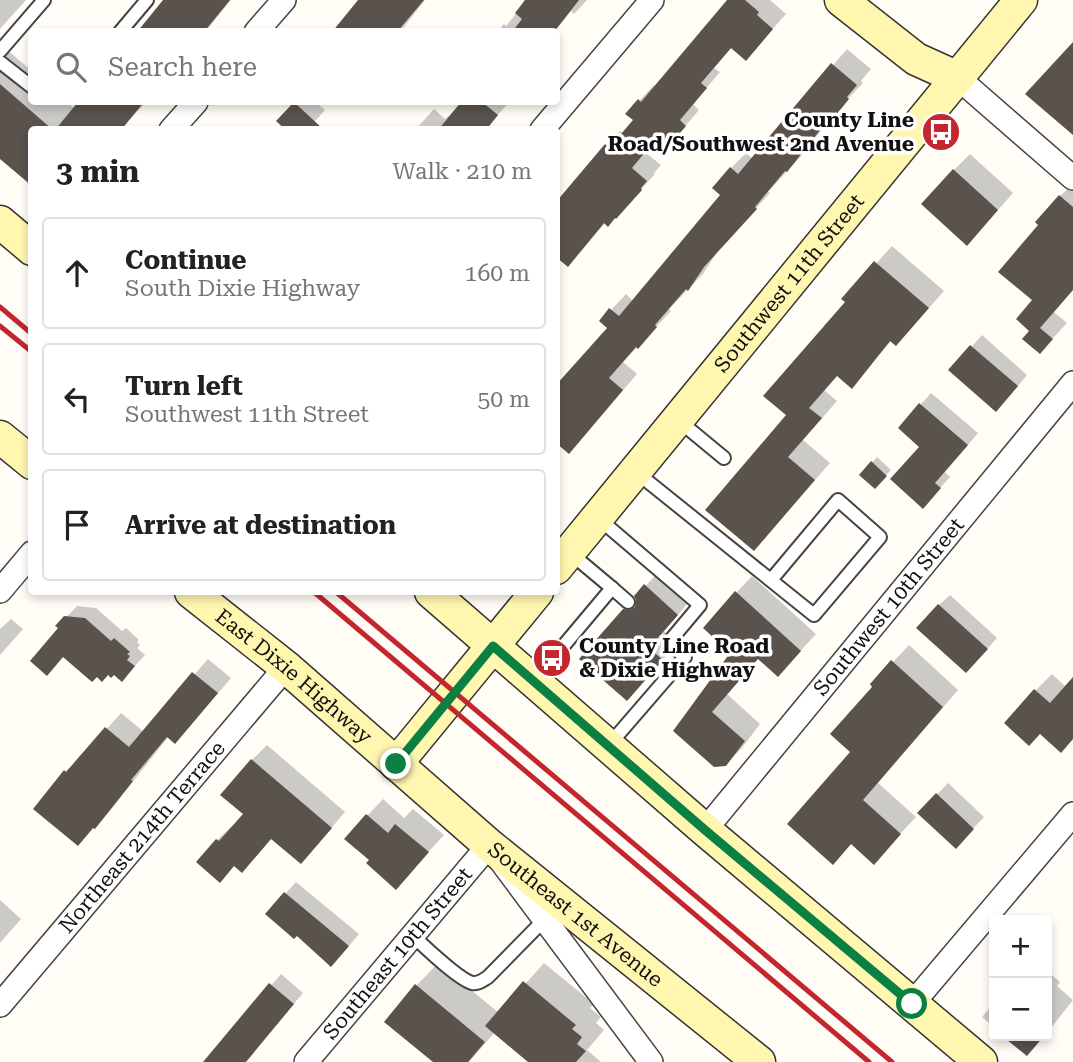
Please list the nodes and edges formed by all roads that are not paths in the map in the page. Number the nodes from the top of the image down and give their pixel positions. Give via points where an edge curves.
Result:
1 (44, 0) edge
2 (147, 0) edge
3 (284, 0) edge
4 (652, 0) edge
5 (841, 0) edge
6 (1021, 0) edge
7 (123, 28) edge
8 (260, 28) edge
9 (0, 51) edge
10 (0, 62) edge
11 (958, 78) junction
12 (28, 84) edge
13 (192, 105) edge
14 (174, 126) edge
15 (545, 126) edge
16 (1073, 178) edge
17 (0, 222) edge
18 (28, 245) edge
19 (1073, 383) edge
20 (678, 419) junction
21 (0, 437) edge
22 (724, 458) dead end
23 (28, 460) edge
24 (636, 471) junction
25 (597, 518) junction
26 (28, 558) edge
27 (563, 560) edge
28 (771, 580) junction
29 (612, 588) junction
30 (0, 591) edge
31 (195, 595) edge
32 (434, 595) edge
33 (535, 595) edge
34 (628, 602) dead end
35 (565, 644) dead end
36 (493, 646) junction
37 (286, 667) junction
38 (608, 746) junction
39 (396, 764) junction
40 (1073, 814) edge
41 (705, 830) junction
42 (489, 845) junction
43 (545, 919) junction
44 (412, 936) junction
45 (912, 1004) junction
46 (0, 1005) edge
47 (306, 1062) edge
48 (651, 1062) edge
49 (759, 1062) edge
50 (981, 1062) edge

1 - 9 lane
2 - 7 lane
3 - 8 street
4 - 15 street
5 - 11 main road via 916,60
6 - 11 main road, Southwest 11th Street
10 - 12 lane
11 - 16 street
11 - 20 main road, Southwest 11th Street
13 - 14 street
17 - 18 main road
19 - 41 street, Southwest 10th Street
20 - 22 lane
20 - 24 main road, Southwest 11th Street
21 - 23 main road
24 - 25 main road, Southwest 11th Street
24 - 28 lane
25 - 27 main road, Southwest 11th Street
25 - 38 lane via 700,605 665,638 685,657
26 - 30 street
27 - 29 lane
28 - 28 lane via 814,615 880,537 838,500
29 - 34 lane
29 - 35 lane
31 - 37 main road, East Dixie Highway
32 - 36 main road
33 - 36 main road
36 - 38 main road
36 - 39 main road
37 - 39 main road, East Dixie Highway
37 - 46 street, Northeast 214th Terrace
38 - 41 main road
39 - 42 main road, Southeast 1st Avenue
40 - 45 street
41 - 45 main road
42 - 43 street
42 - 44 street, Southeast 10th Street
42 - 49 main road, Southeast 1st Avenue
43 - 44 lane via 488,976 472,983
43 - 48 street
44 - 47 street, Southeast 10th Street
45 - 50 main road

